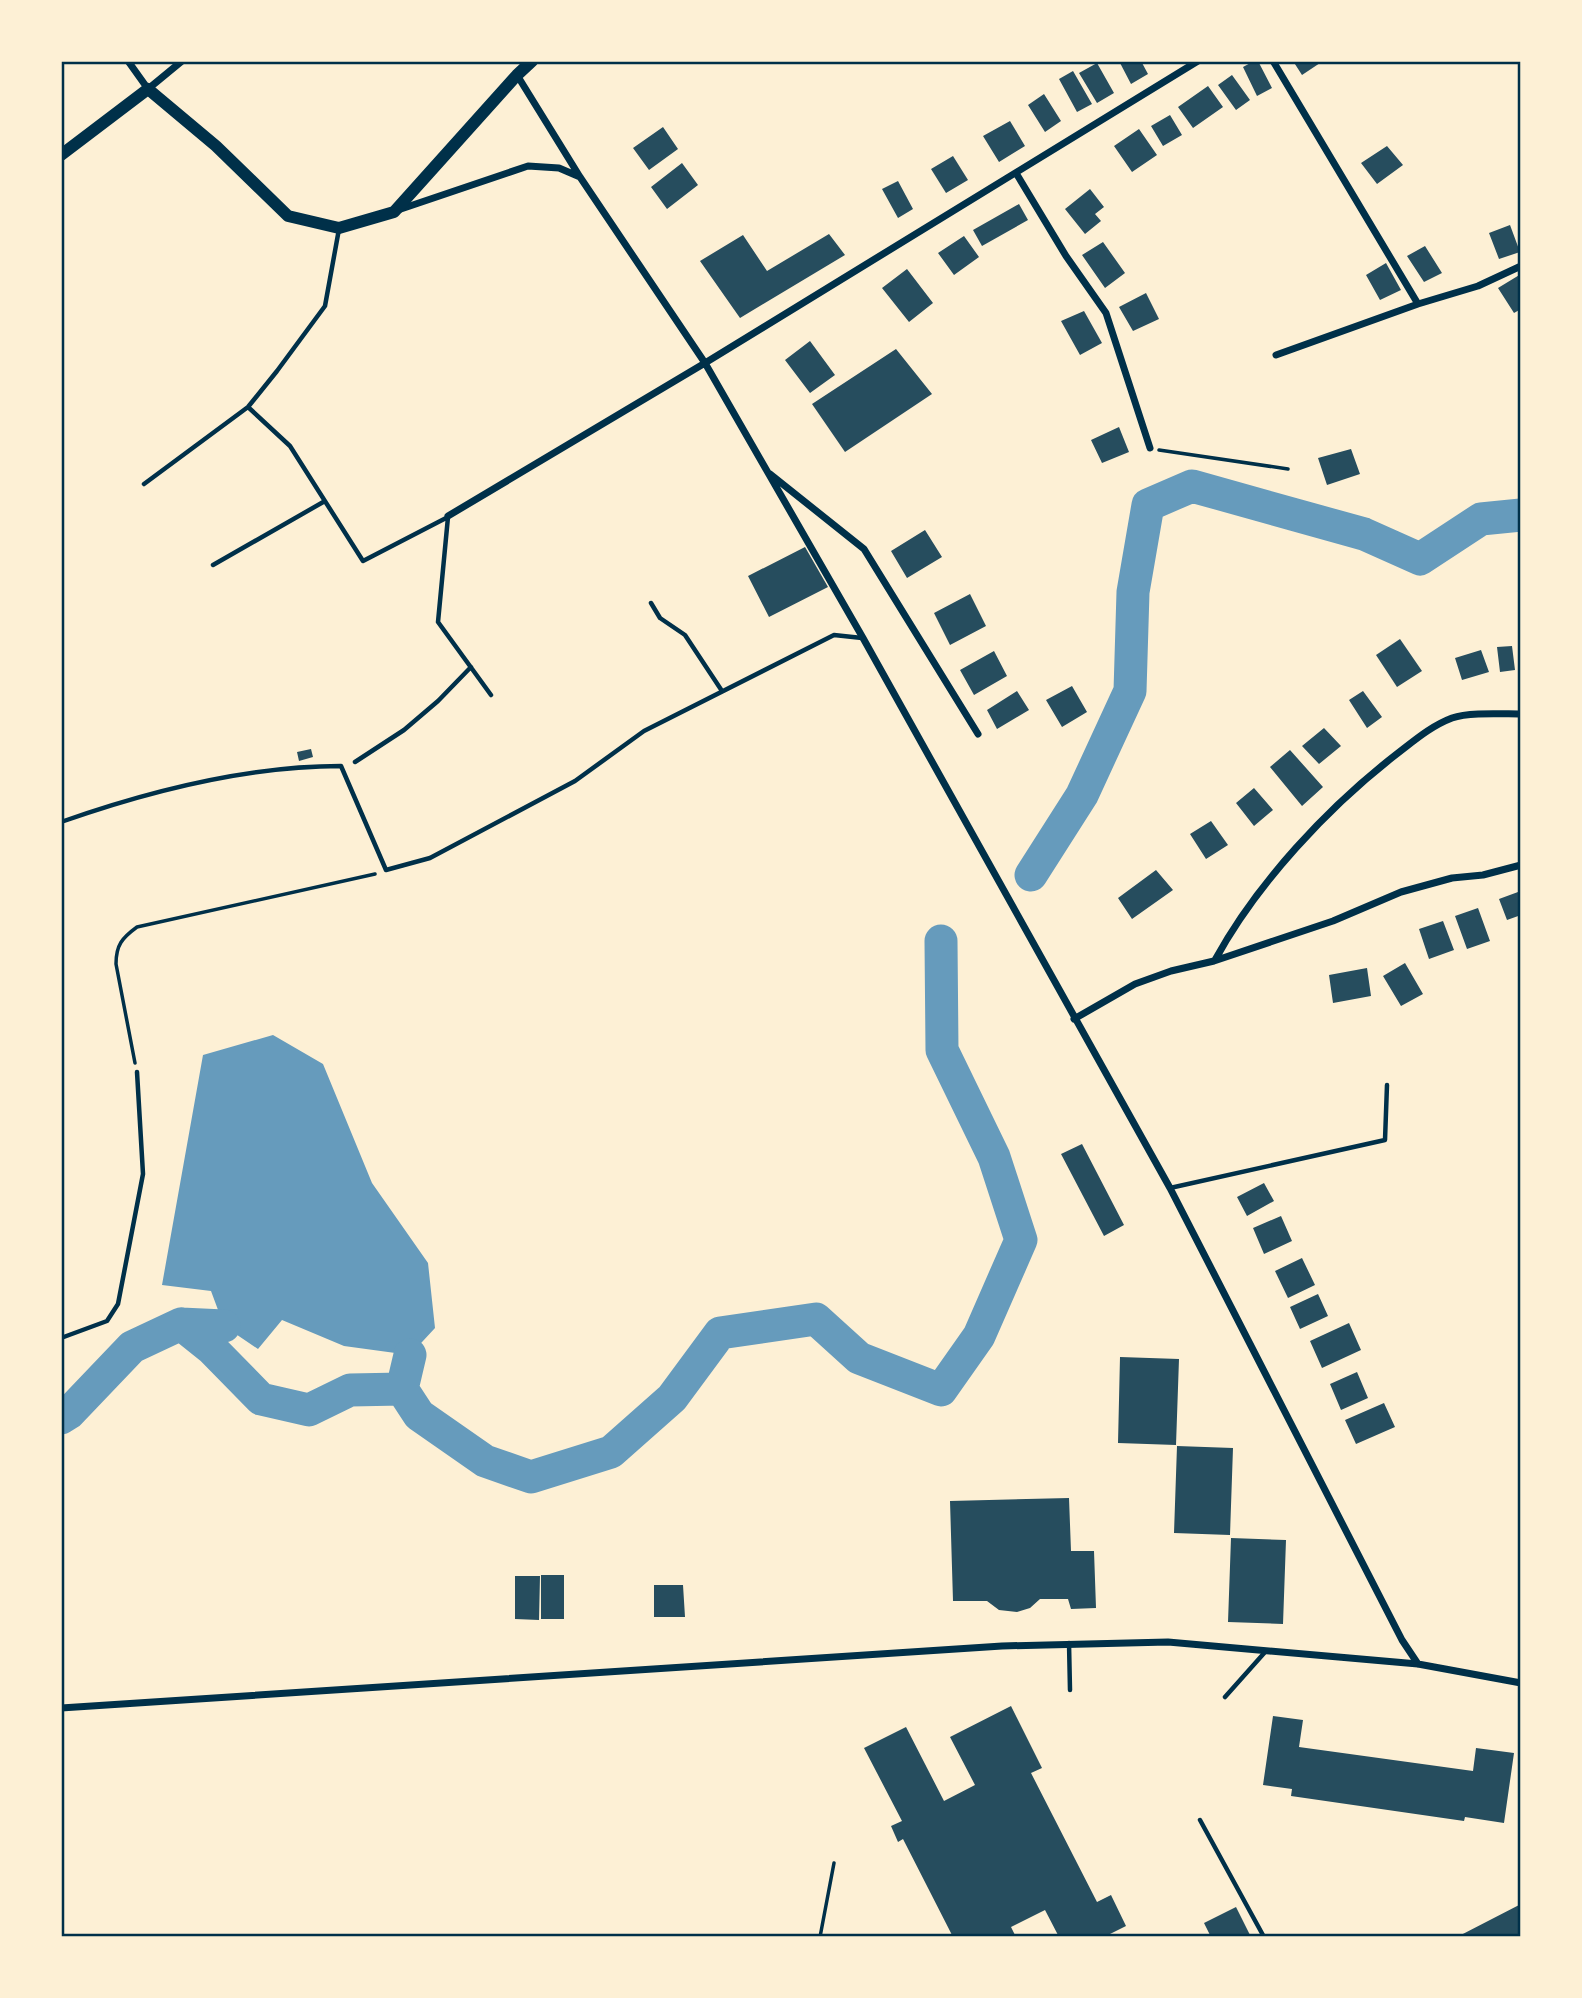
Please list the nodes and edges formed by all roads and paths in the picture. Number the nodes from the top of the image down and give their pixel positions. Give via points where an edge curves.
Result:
1 (128, 61) edge
2 (182, 61) edge
3 (532, 61) edge
4 (1198, 61) edge
5 (1273, 61) edge
6 (517, 75) junction
7 (148, 89) junction
8 (61, 155) edge
9 (1016, 173) junction
10 (580, 177) junction
11 (394, 212) junction
12 (339, 228) junction
13 (1521, 266) edge
14 (1418, 304) junction
15 (1276, 355) dead end
16 (705, 363) junction
17 (248, 407) junction
18 (1150, 448) joint
19 (1288, 469) dead end
20 (767, 472) junction
21 (144, 484) dead end
22 (325, 501) junction
23 (448, 516) junction
24 (213, 565) dead end
25 (651, 603) dead end
26 (863, 639) junction
27 (471, 667) junction
28 (722, 691) junction
29 (491, 695) dead end
30 (1521, 713) edge
31 (978, 734) dead end
32 (355, 762) dead end
33 (61, 822) edge
34 (1521, 865) edge
35 (386, 870) junction
36 (1214, 961) junction
37 (1074, 1019) junction
38 (136, 1072) joint
39 (1387, 1085) dead end
40 (1170, 1188) junction
41 (61, 1338) edge
42 (1069, 1643) junction
43 (1267, 1650) junction
44 (1418, 1664) junction
45 (1521, 1683) edge
46 (1070, 1690) dead end
47 (1225, 1697) dead end
48 (61, 1708) edge
49 (1200, 1820) dead end
50 (834, 1863) dead end
51 (820, 1937) edge
52 (1264, 1937) edge

1 - 7 street
2 - 7 street
3 - 6 street
4 - 9 street
5 - 14 street
6 - 10 street
6 - 11 street
7 - 8 street
7 - 12 street via 288,216
9 - 16 street
9 - 18 street via 1106,313
10 - 11 street via 559,168 528,166
10 - 16 street
11 - 12 street
12 - 17 lane via 325,306
13 - 14 street via 1478,286
14 - 15 street
16 - 20 street
16 - 23 street
17 - 21 lane
17 - 22 lane via 290,446
18 - 19 path
20 - 26 street
20 - 31 street via 864,549
22 - 23 lane via 363,561
22 - 24 lane
23 - 27 lane via 438,622
25 - 28 lane via 660,618 685,635
26 - 28 lane via 834,635
26 - 37 street
27 - 29 lane
27 - 32 lane via 404,730
28 - 35 lane via 644,731 575,780 430,858
30 - 36 street via 1454,717 1426,731 1365,778 1258,892
33 - 35 lane via 208,780 341,766
34 - 36 street via 1401,892 1333,921
35 - 38 path via 136,927 121,938 116,964
36 - 37 street via 1135,984
37 - 40 street
38 - 41 lane via 143,1174 118,1304 107,1321
39 - 40 lane via 1385,1140
40 - 44 street
42 - 43 street via 1168,1642
42 - 46 lane
42 - 48 street
43 - 44 street
43 - 47 lane
44 - 45 street
49 - 52 lane
50 - 51 path

